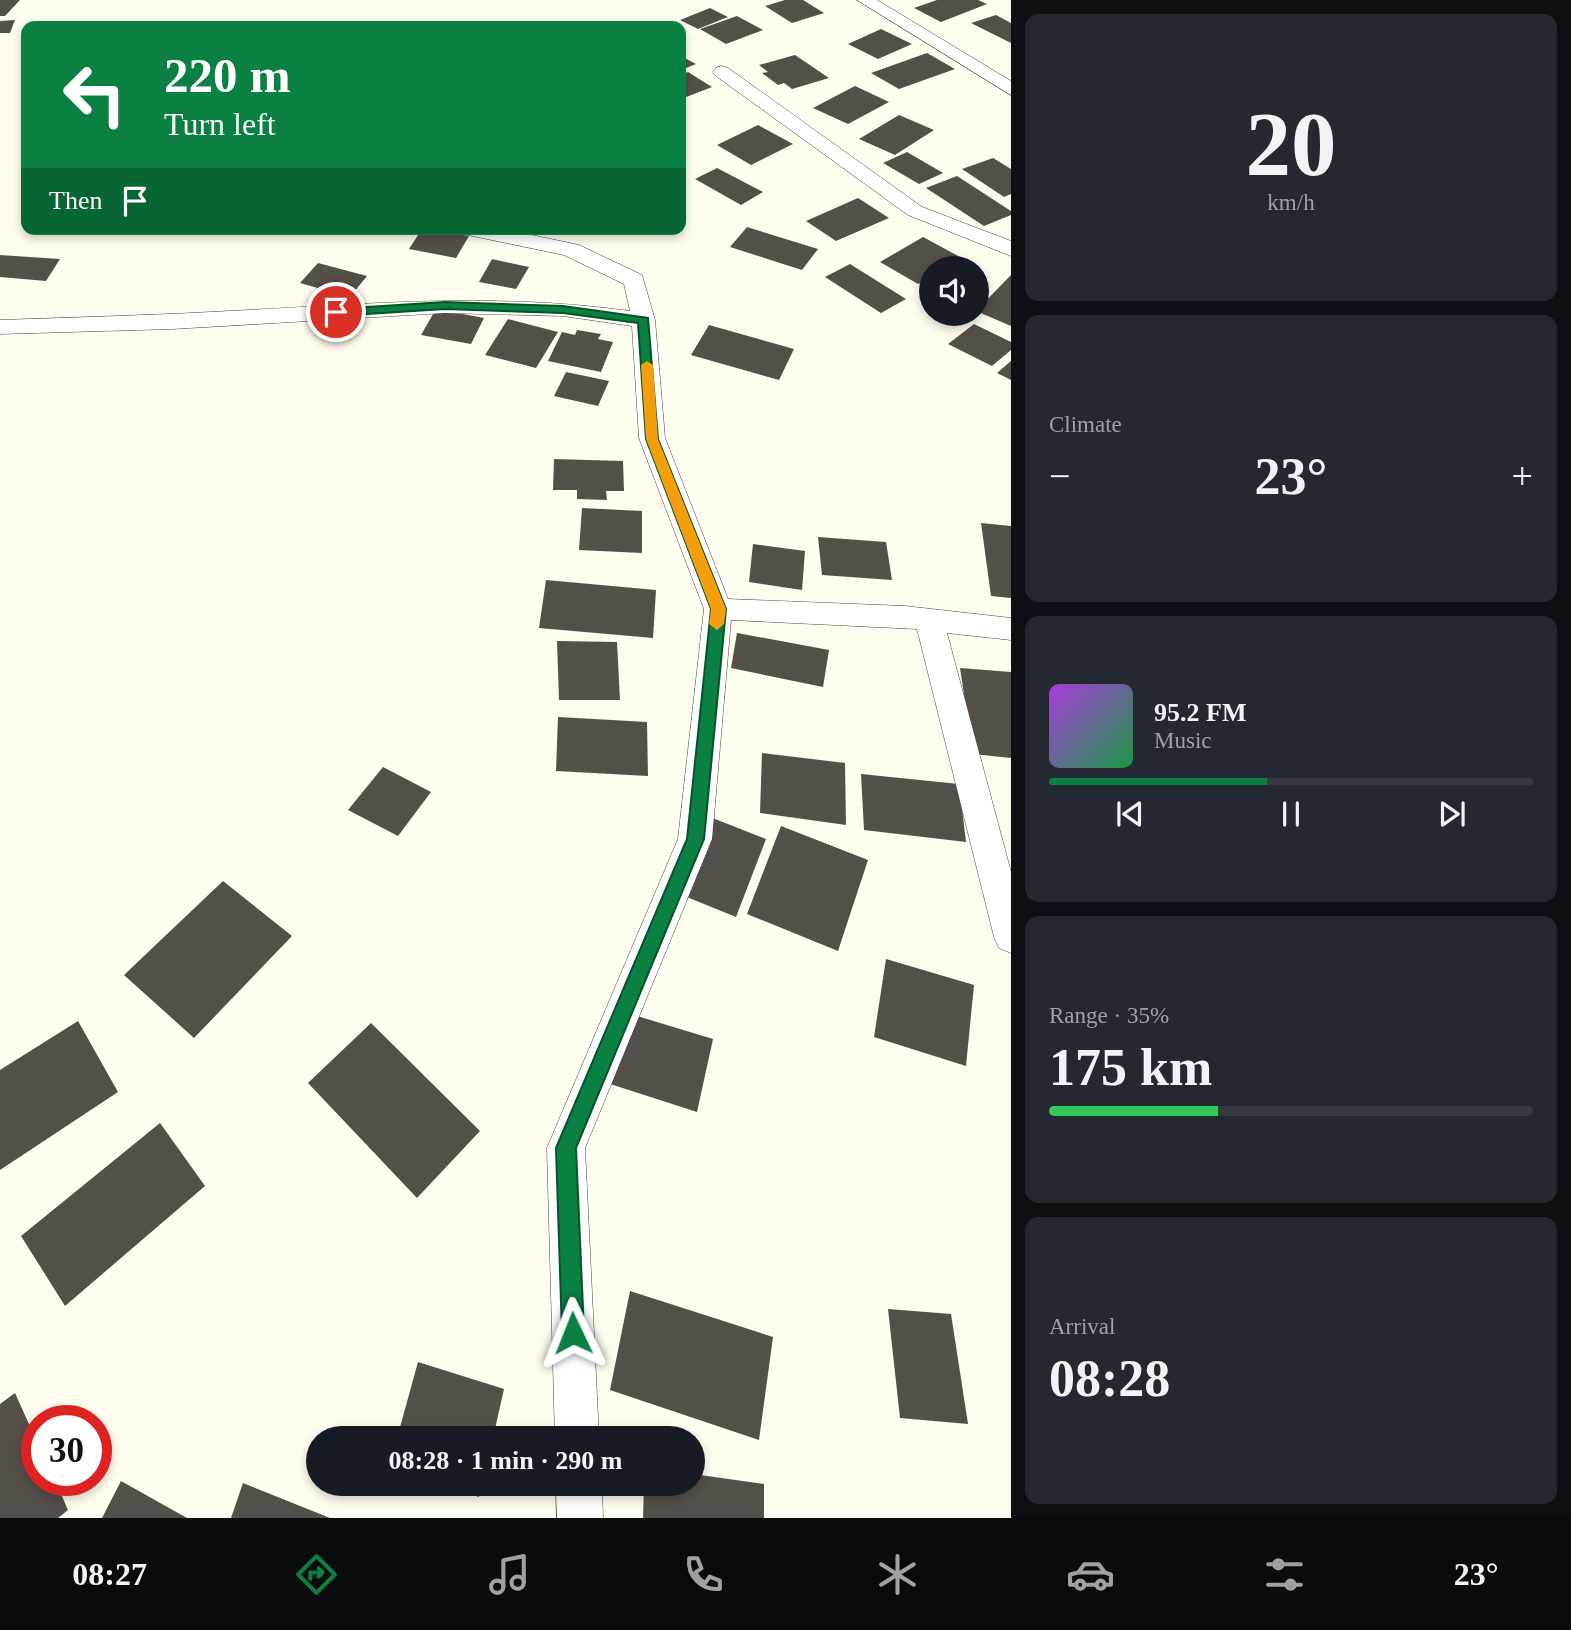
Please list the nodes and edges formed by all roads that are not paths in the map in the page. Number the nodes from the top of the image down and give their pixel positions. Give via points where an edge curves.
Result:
1 (865, 0) edge
2 (722, 72) dead end
3 (1011, 89) edge
4 (500, 235) edge
5 (1011, 249) edge
6 (643, 320) junction
7 (0, 327) edge
8 (718, 609) junction
9 (929, 621) junction
10 (1011, 629) edge
11 (1011, 937) edge
12 (577, 1426) edge
13 (579, 1496) edge
14 (580, 1518) edge

1 - 3 street
2 - 5 street via 915,211
4 - 6 street via 571,250 634,280
6 - 7 street via 563,309 445,306
6 - 8 street via 652,439
8 - 9 street
8 - 12 street via 695,839 566,1148
9 - 10 street
9 - 11 street
13 - 14 street

